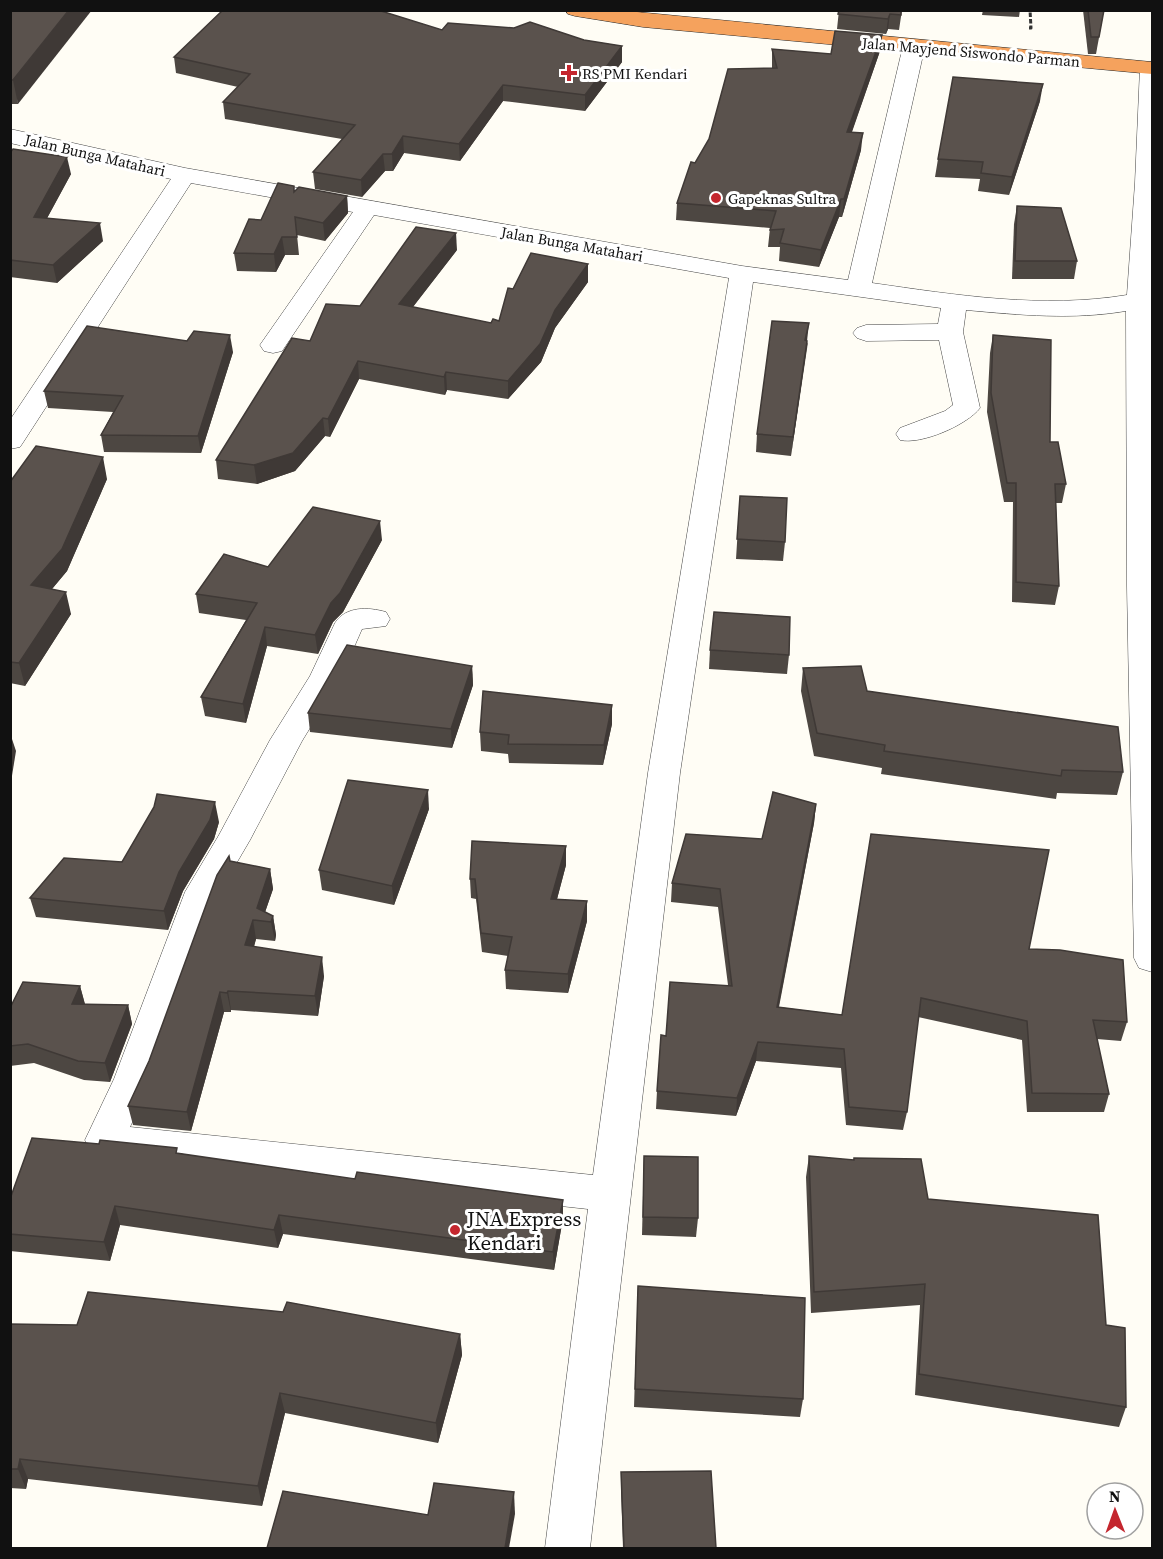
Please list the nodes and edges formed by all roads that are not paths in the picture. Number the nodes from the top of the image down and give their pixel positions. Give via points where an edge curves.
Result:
1 (575, 10) edge
2 (914, 46) junction
3 (1152, 68) edge
4 (13, 140) edge
5 (185, 176) junction
6 (367, 209) junction
7 (742, 273) junction
8 (858, 289) junction
9 (1144, 290) edge
10 (955, 303) junction
11 (950, 332) junction
12 (866, 333) dead end
13 (273, 345) dead end
14 (910, 434) dead end
15 (10, 441) edge
16 (375, 619) dead end
17 (1149, 750) edge
18 (1152, 955) edge
19 (609, 1194) junction
20 (567, 1548) edge

1 - 2 highway, Jalan Mayjend Siswondo Parman via 643,21
2 - 3 highway, Jalan Mayjend Siswondo Parman
2 - 8 street
3 - 9 street
4 - 5 street, Jalan Bunga Matahari
5 - 6 street, Jalan Bunga Matahari
5 - 15 street
6 - 7 street, Jalan Bunga Matahari
6 - 13 street
7 - 8 street, Jalan Bunga Matahari
7 - 19 street via 664,773
8 - 10 street, Jalan Bunga Matahari
9 - 10 street, Jalan Bunga Matahari via 1074,309
9 - 17 street
10 - 11 street
11 - 12 street
11 - 14 street via 966,408 955,417
16 - 19 street via 350,622 325,677 202,892 133,1079 104,1140
17 - 18 street
19 - 20 street

